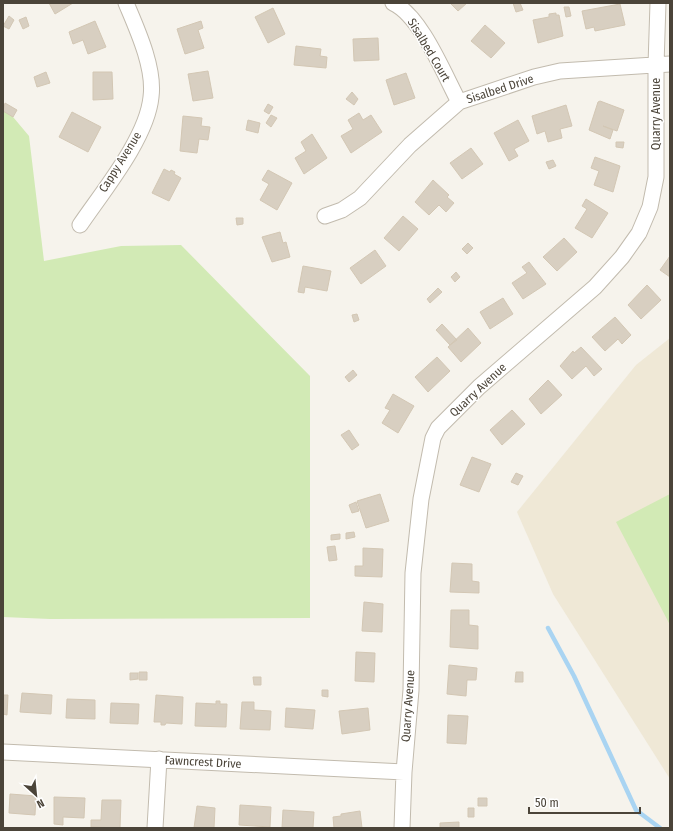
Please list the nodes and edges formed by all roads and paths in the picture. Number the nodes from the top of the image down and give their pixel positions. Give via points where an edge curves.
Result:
1 (126, 3) edge
2 (392, 3) edge
3 (658, 3) edge
4 (663, 65) edge
5 (459, 102) junction
6 (326, 216) dead end
7 (80, 225) dead end
8 (3, 752) edge
9 (159, 759) junction
10 (404, 772) junction
11 (155, 828) edge
12 (402, 828) edge

1 - 7 street, Cappy Avenue via 139,32 150,75 151,98 138,137
2 - 5 street, Sisalbed Court via 405,12 419,28
3 - 4 street, Quarry Avenue
4 - 5 street, Sisalbed Drive via 560,71
4 - 10 street, Quarry Avenue via 656,177 650,207 639,233 595,287 479,388 438,428 433,438 421,499 413,573 411,690
5 - 6 street, Sisalbed Drive via 410,145 360,198
8 - 9 street, Fawncrest Drive
9 - 10 street, Fawncrest Drive
9 - 11 street
10 - 12 street, Quarry Avenue

